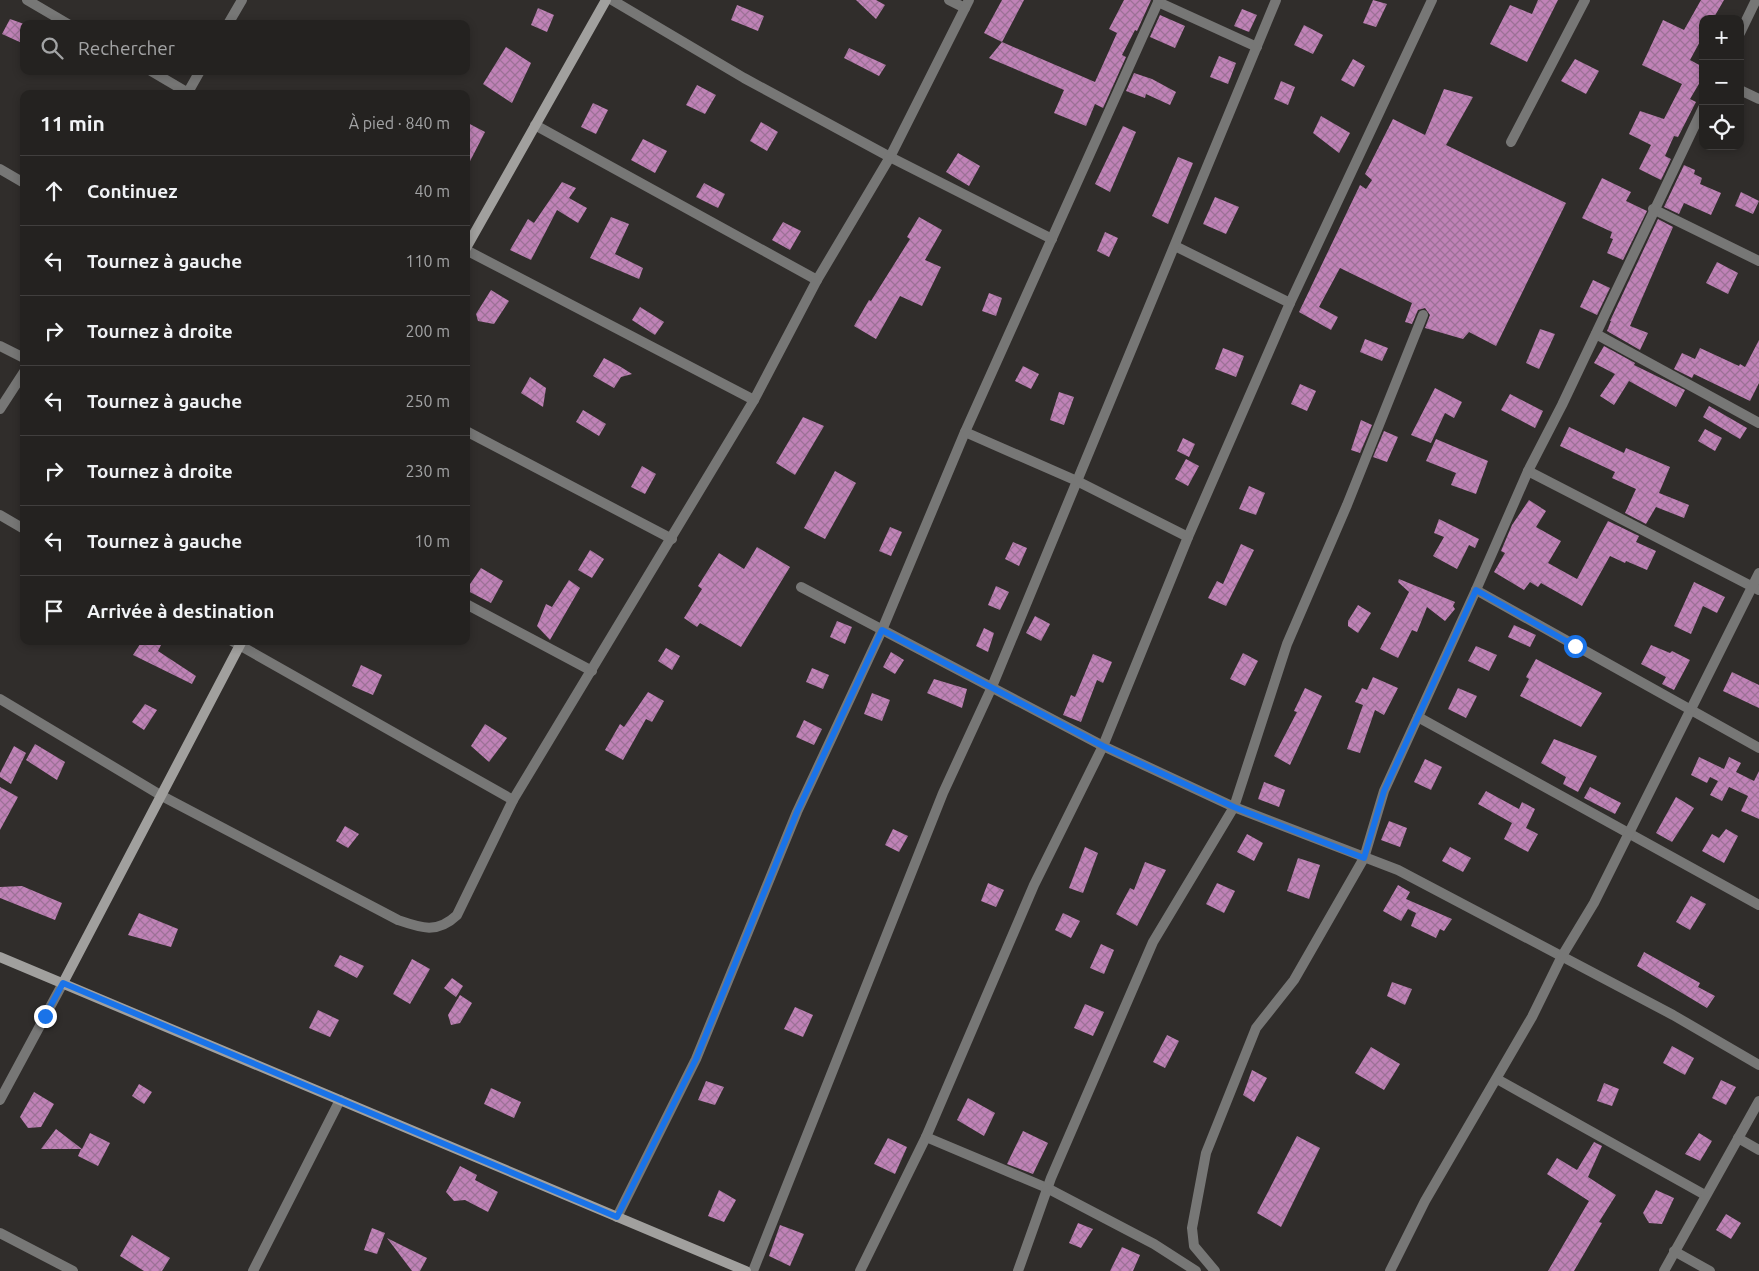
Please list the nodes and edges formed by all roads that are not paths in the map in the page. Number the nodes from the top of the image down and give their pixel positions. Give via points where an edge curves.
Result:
1 (27, 0) edge
2 (242, 0) edge
3 (606, 0) edge
4 (612, 0) edge
5 (949, 0) edge
6 (1276, 0) edge
7 (1432, 0) edge
8 (1585, 0) edge
9 (1756, 0) edge
10 (1159, 1) edge
11 (967, 4) edge
12 (61, 20) edge
13 (230, 20) edge
14 (1744, 25) edge
15 (1257, 47) junction
16 (158, 75) edge
17 (198, 75) edge
18 (183, 90) edge
19 (190, 90) edge
20 (1744, 92) edge
21 (1759, 99) edge
22 (1699, 116) edge
23 (535, 125) junction
24 (1511, 142) dead end
25 (890, 157) junction
26 (0, 169) edge
27 (20, 181) edge
28 (1653, 209) junction
29 (1052, 239) junction
30 (470, 242) edge
31 (1174, 246) junction
32 (470, 251) edge
33 (1759, 261) edge
34 (817, 280) junction
35 (1290, 303) junction
36 (1423, 315) dead end
37 (1596, 334) junction
38 (0, 346) edge
39 (20, 356) edge
40 (20, 378) edge
41 (754, 400) junction
42 (0, 409) edge
43 (1759, 423) edge
44 (965, 432) junction
45 (470, 433) edge
46 (1528, 471) junction
47 (1077, 481) junction
48 (0, 515) edge
49 (20, 527) edge
50 (1188, 537) junction
51 (672, 539) junction
52 (1759, 573) edge
53 (801, 587) dead end
54 (1756, 588) edge
55 (1476, 590) junction
56 (470, 606) edge
57 (882, 630) junction
58 (237, 645) edge
59 (242, 645) edge
60 (592, 671) junction
61 (991, 689) junction
62 (0, 699) edge
63 (1691, 710) junction
64 (1418, 717) junction
65 (1103, 746) junction
66 (1759, 748) edge
67 (162, 796) junction
68 (513, 800) junction
69 (1234, 807) junction
70 (1628, 834) junction
71 (1364, 858) junction
72 (1759, 905) edge
73 (1562, 956) junction
74 (0, 957) edge
75 (63, 983) junction
76 (1759, 1066) edge
77 (1497, 1079) junction
78 (0, 1100) edge
79 (340, 1100) junction
80 (1759, 1101) edge
81 (926, 1137) junction
82 (1738, 1138) junction
83 (1759, 1150) edge
84 (1047, 1188) junction
85 (1705, 1195) junction
86 (617, 1217) junction
87 (0, 1234) edge
88 (1674, 1251) junction
89 (73, 1271) edge
90 (253, 1271) edge
91 (746, 1271) edge
92 (753, 1271) edge
93 (860, 1271) edge
94 (1018, 1271) edge
95 (1196, 1271) edge
96 (1215, 1271) edge
97 (1390, 1271) edge
98 (1664, 1271) edge
99 (1710, 1271) edge

1 - 12 street
2 - 13 street
3 - 23 main road
4 - 25 street via 744,78
5 - 11 street
6 - 15 street
7 - 35 street
8 - 24 street
9 - 14 street
10 - 15 street
10 - 29 street
11 - 25 street
15 - 31 street
16 - 18 street
17 - 19 street
20 - 21 street
22 - 28 street
23 - 30 main road
23 - 34 street
25 - 29 street
25 - 34 street
26 - 27 street
28 - 33 street
28 - 37 street
29 - 44 street
31 - 35 street
31 - 47 street
32 - 41 street
34 - 41 street
35 - 50 street
36 - 69 street via 1287,644
37 - 43 street
37 - 46 street
38 - 39 street
40 - 42 street
41 - 51 street
44 - 47 street
44 - 57 street
45 - 51 street
46 - 54 street
46 - 55 street
47 - 50 street
47 - 61 street
48 - 49 street
50 - 65 street
51 - 60 street
52 - 54 street
53 - 57 street
54 - 63 street
55 - 63 street
55 - 64 street
56 - 60 street
57 - 61 street
57 - 86 street via 797,812 696,1059
58 - 67 main road
59 - 68 street
60 - 68 street
61 - 65 street
61 - 92 street via 943,793
62 - 67 street
63 - 66 street
63 - 70 street
64 - 70 street
64 - 71 street via 1384,791
65 - 69 street
65 - 81 street via 1034,886
67 - 68 street via 398,920 418,927 437,928 448,924 457,915
67 - 75 main road
69 - 71 street
69 - 84 street via 1152,942
70 - 72 street
70 - 73 street via 1594,903
71 - 73 street via 1398,870
71 - 96 street via 1294,980 1256,1028 1206,1153 1191,1238
73 - 76 street via 1673,1014
73 - 77 street
74 - 75 main road
75 - 78 street
75 - 79 main road
77 - 85 street
77 - 97 street via 1425,1201
79 - 86 main road
79 - 90 street
80 - 82 street
81 - 84 street
81 - 93 street
82 - 83 street
82 - 85 street
84 - 94 street
84 - 95 street via 1154,1244
85 - 88 street
86 - 91 main road
87 - 89 street
88 - 98 street
88 - 99 street

